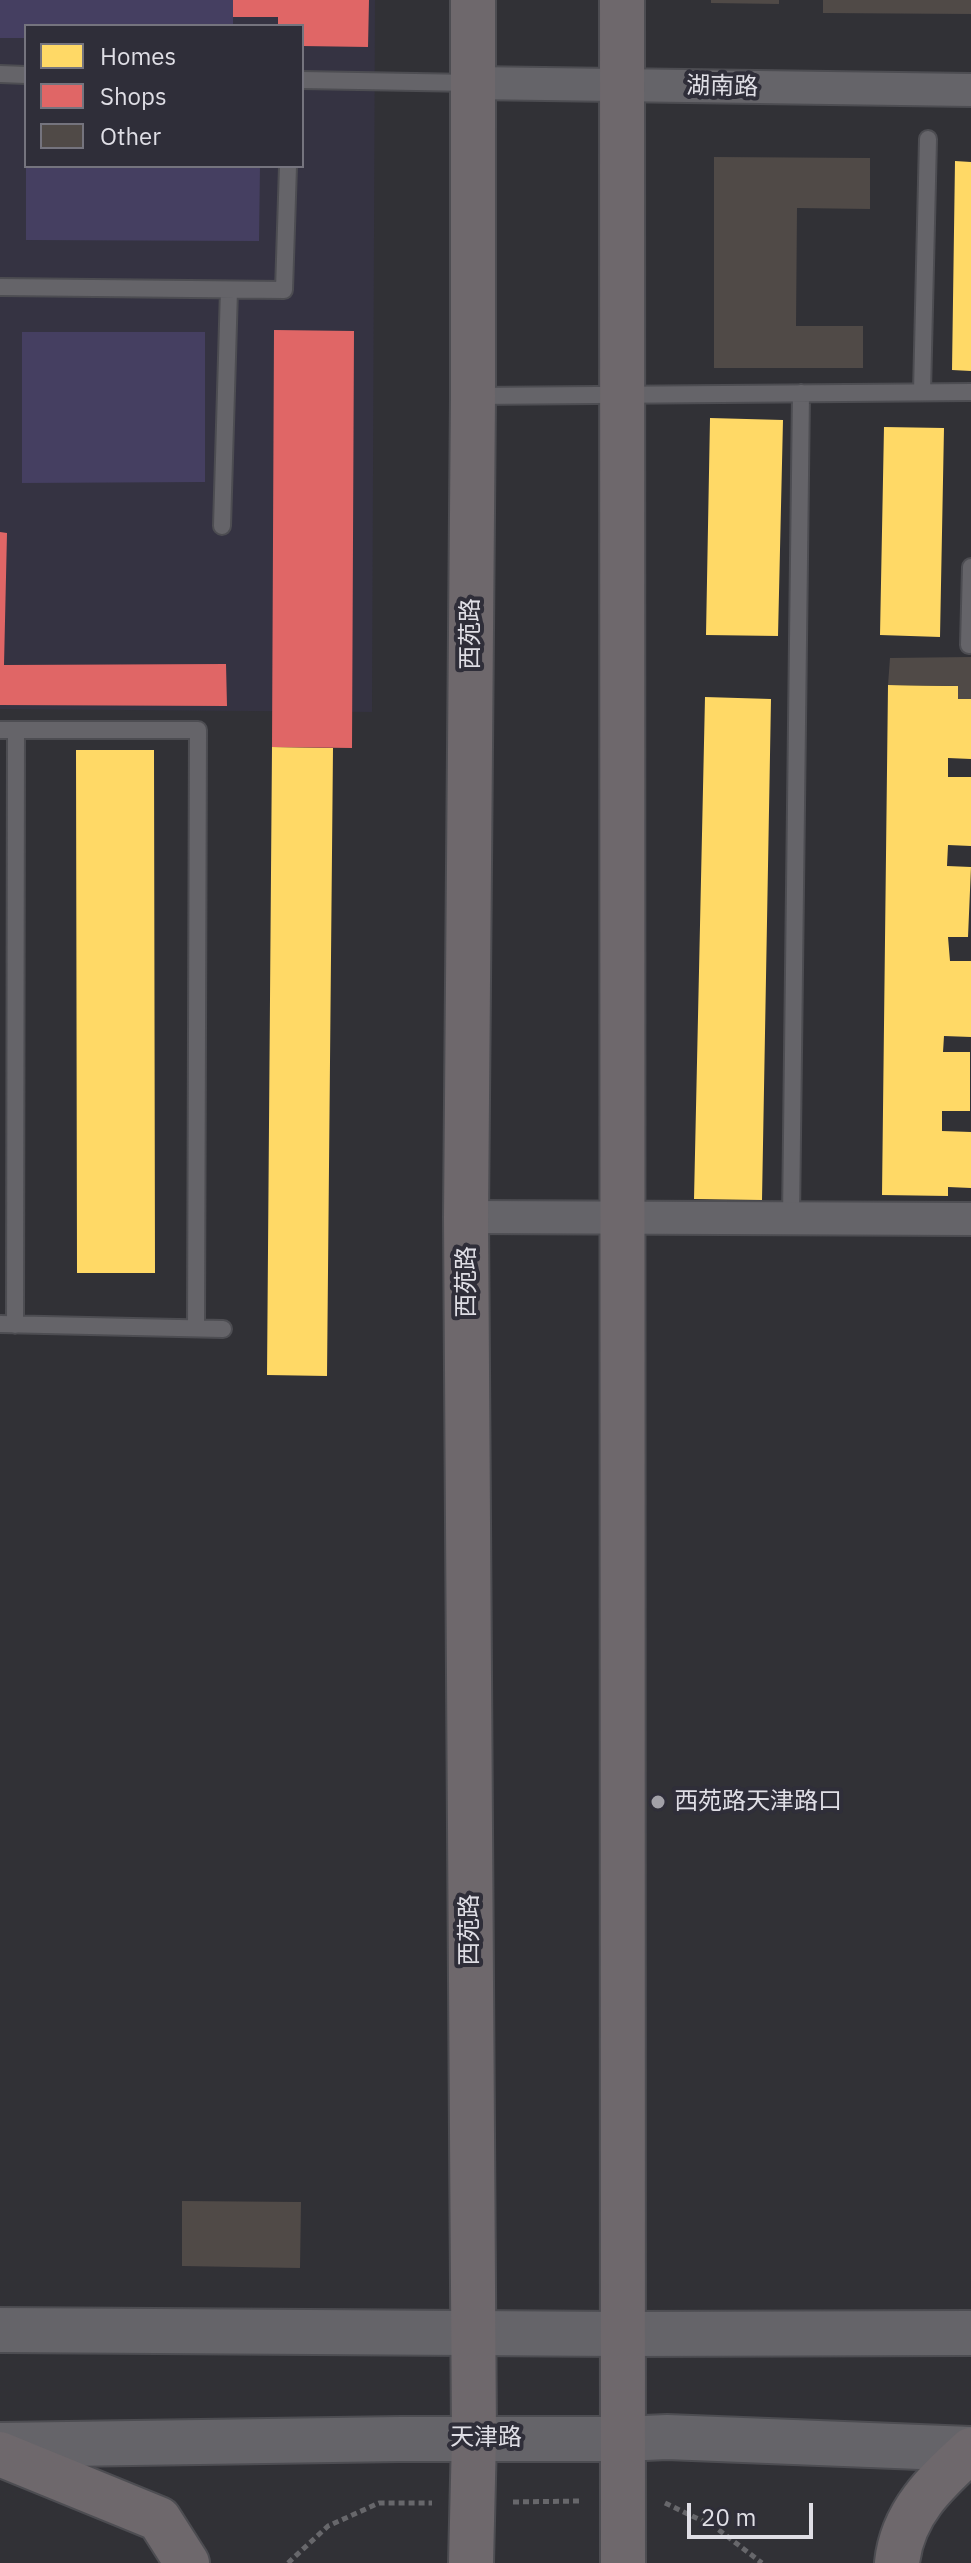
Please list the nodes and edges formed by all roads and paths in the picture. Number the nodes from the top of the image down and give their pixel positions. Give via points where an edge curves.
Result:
1 (473, 0) edge
2 (622, 0) edge
3 (0, 74) edge
4 (24, 75) edge
5 (304, 80) edge
6 (473, 83) junction
7 (622, 86) junction
8 (971, 90) edge
9 (928, 139) dead end
10 (288, 168) edge
11 (0, 287) edge
12 (229, 290) junction
13 (922, 392) junction
14 (971, 392) edge
15 (801, 393) junction
16 (622, 394) junction
17 (473, 396) junction
18 (222, 526) dead end
19 (971, 567) edge
20 (969, 645) edge
21 (8, 730) edge
22 (622, 1216) junction
23 (466, 1217) junction
24 (791, 1218) junction
25 (971, 1219) edge
26 (7, 1324) edge
27 (196, 1328) junction
28 (223, 1329) dead end
29 (0, 2330) edge
30 (472, 2332) junction
31 (971, 2333) edge
32 (623, 2334) junction
33 (474, 2438) junction
34 (622, 2439) junction
35 (0, 2445) edge
36 (971, 2449) edge
37 (0, 2454) edge
38 (623, 2500) junction
39 (472, 2502) junction
40 (187, 2563) edge
41 (288, 2563) edge
42 (471, 2563) edge
43 (623, 2563) edge
44 (762, 2563) edge
45 (897, 2563) edge

1 - 6 main road, 西苑路
2 - 7 main road
3 - 4 lane
5 - 6 lane
6 - 7 street, 湖南路
6 - 17 main road, 西苑路
7 - 8 street, 湖南路
7 - 16 main road
9 - 13 lane
10 - 12 lane via 284,290
11 - 12 lane
12 - 18 lane
13 - 14 lane
13 - 15 lane
15 - 16 lane
15 - 24 lane
16 - 17 lane
16 - 22 main road
17 - 23 main road, 西苑路
19 - 20 lane
21 - 26 lane
21 - 27 lane via 198,730
22 - 23 street
22 - 24 street
22 - 32 main road
23 - 30 main road, 西苑路
24 - 25 street
26 - 27 lane
27 - 28 lane
29 - 30 main road
30 - 32 main road
30 - 33 main road, 西苑路
31 - 32 main road
32 - 34 main road
33 - 34 main road, 天津路
33 - 35 main road, 天津路
33 - 39 main road, 西苑路
34 - 36 main road, 天津路
34 - 38 main road
36 - 45 main road via 930,2488 908,2521
37 - 40 main road via 159,2519
38 - 39 path
38 - 43 main road
38 - 44 path via 658,2500 715,2527
39 - 41 path via 379,2503 328,2526
39 - 42 main road, 西苑路

